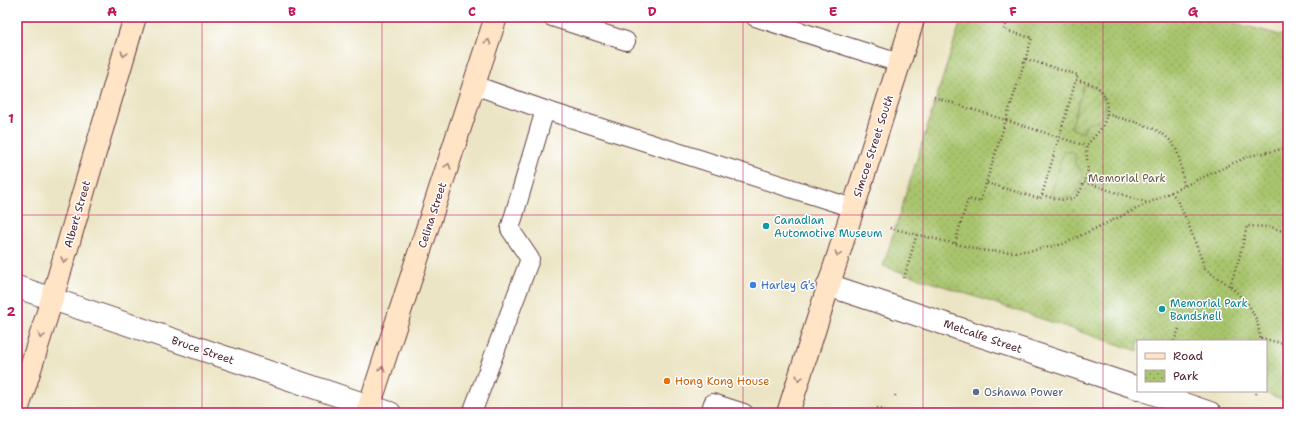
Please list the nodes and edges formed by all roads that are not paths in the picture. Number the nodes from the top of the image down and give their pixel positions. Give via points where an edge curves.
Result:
1 (135, 17) edge
2 (496, 17) edge
3 (552, 17) edge
4 (756, 17) edge
5 (914, 17) edge
6 (626, 41) dead end
7 (899, 63) junction
8 (474, 85) junction
9 (545, 110) junction
10 (853, 208) junction
11 (828, 285) junction
12 (17, 287) edge
13 (52, 299) junction
14 (1137, 388) edge
15 (1149, 392) edge
16 (368, 410) edge
17 (17, 411) edge
18 (390, 413) edge
19 (472, 413) edge
20 (710, 413) edge
21 (744, 413) edge
22 (788, 413) edge
23 (1210, 413) edge

1 -> 13 street, Albert Street
8 -> 2 street, Celina Street
3 - 6 lane
4 - 7 lane
5 - 7 street, Simcoe Street South
7 - 10 street, Simcoe Street South
8 - 9 lane
16 -> 8 street, Celina Street
9 - 10 lane
9 - 19 lane via 510,229 530,259
10 -> 11 street, Simcoe Street South
11 - 14 street, Metcalfe Street
11 -> 22 street, Simcoe Street South
12 - 13 street, Bruce Street
13 - 16 street, Bruce Street
13 -> 17 street, Albert Street
15 - 23 street
16 - 18 street, Bruce Street
20 - 21 lane via 713,403

